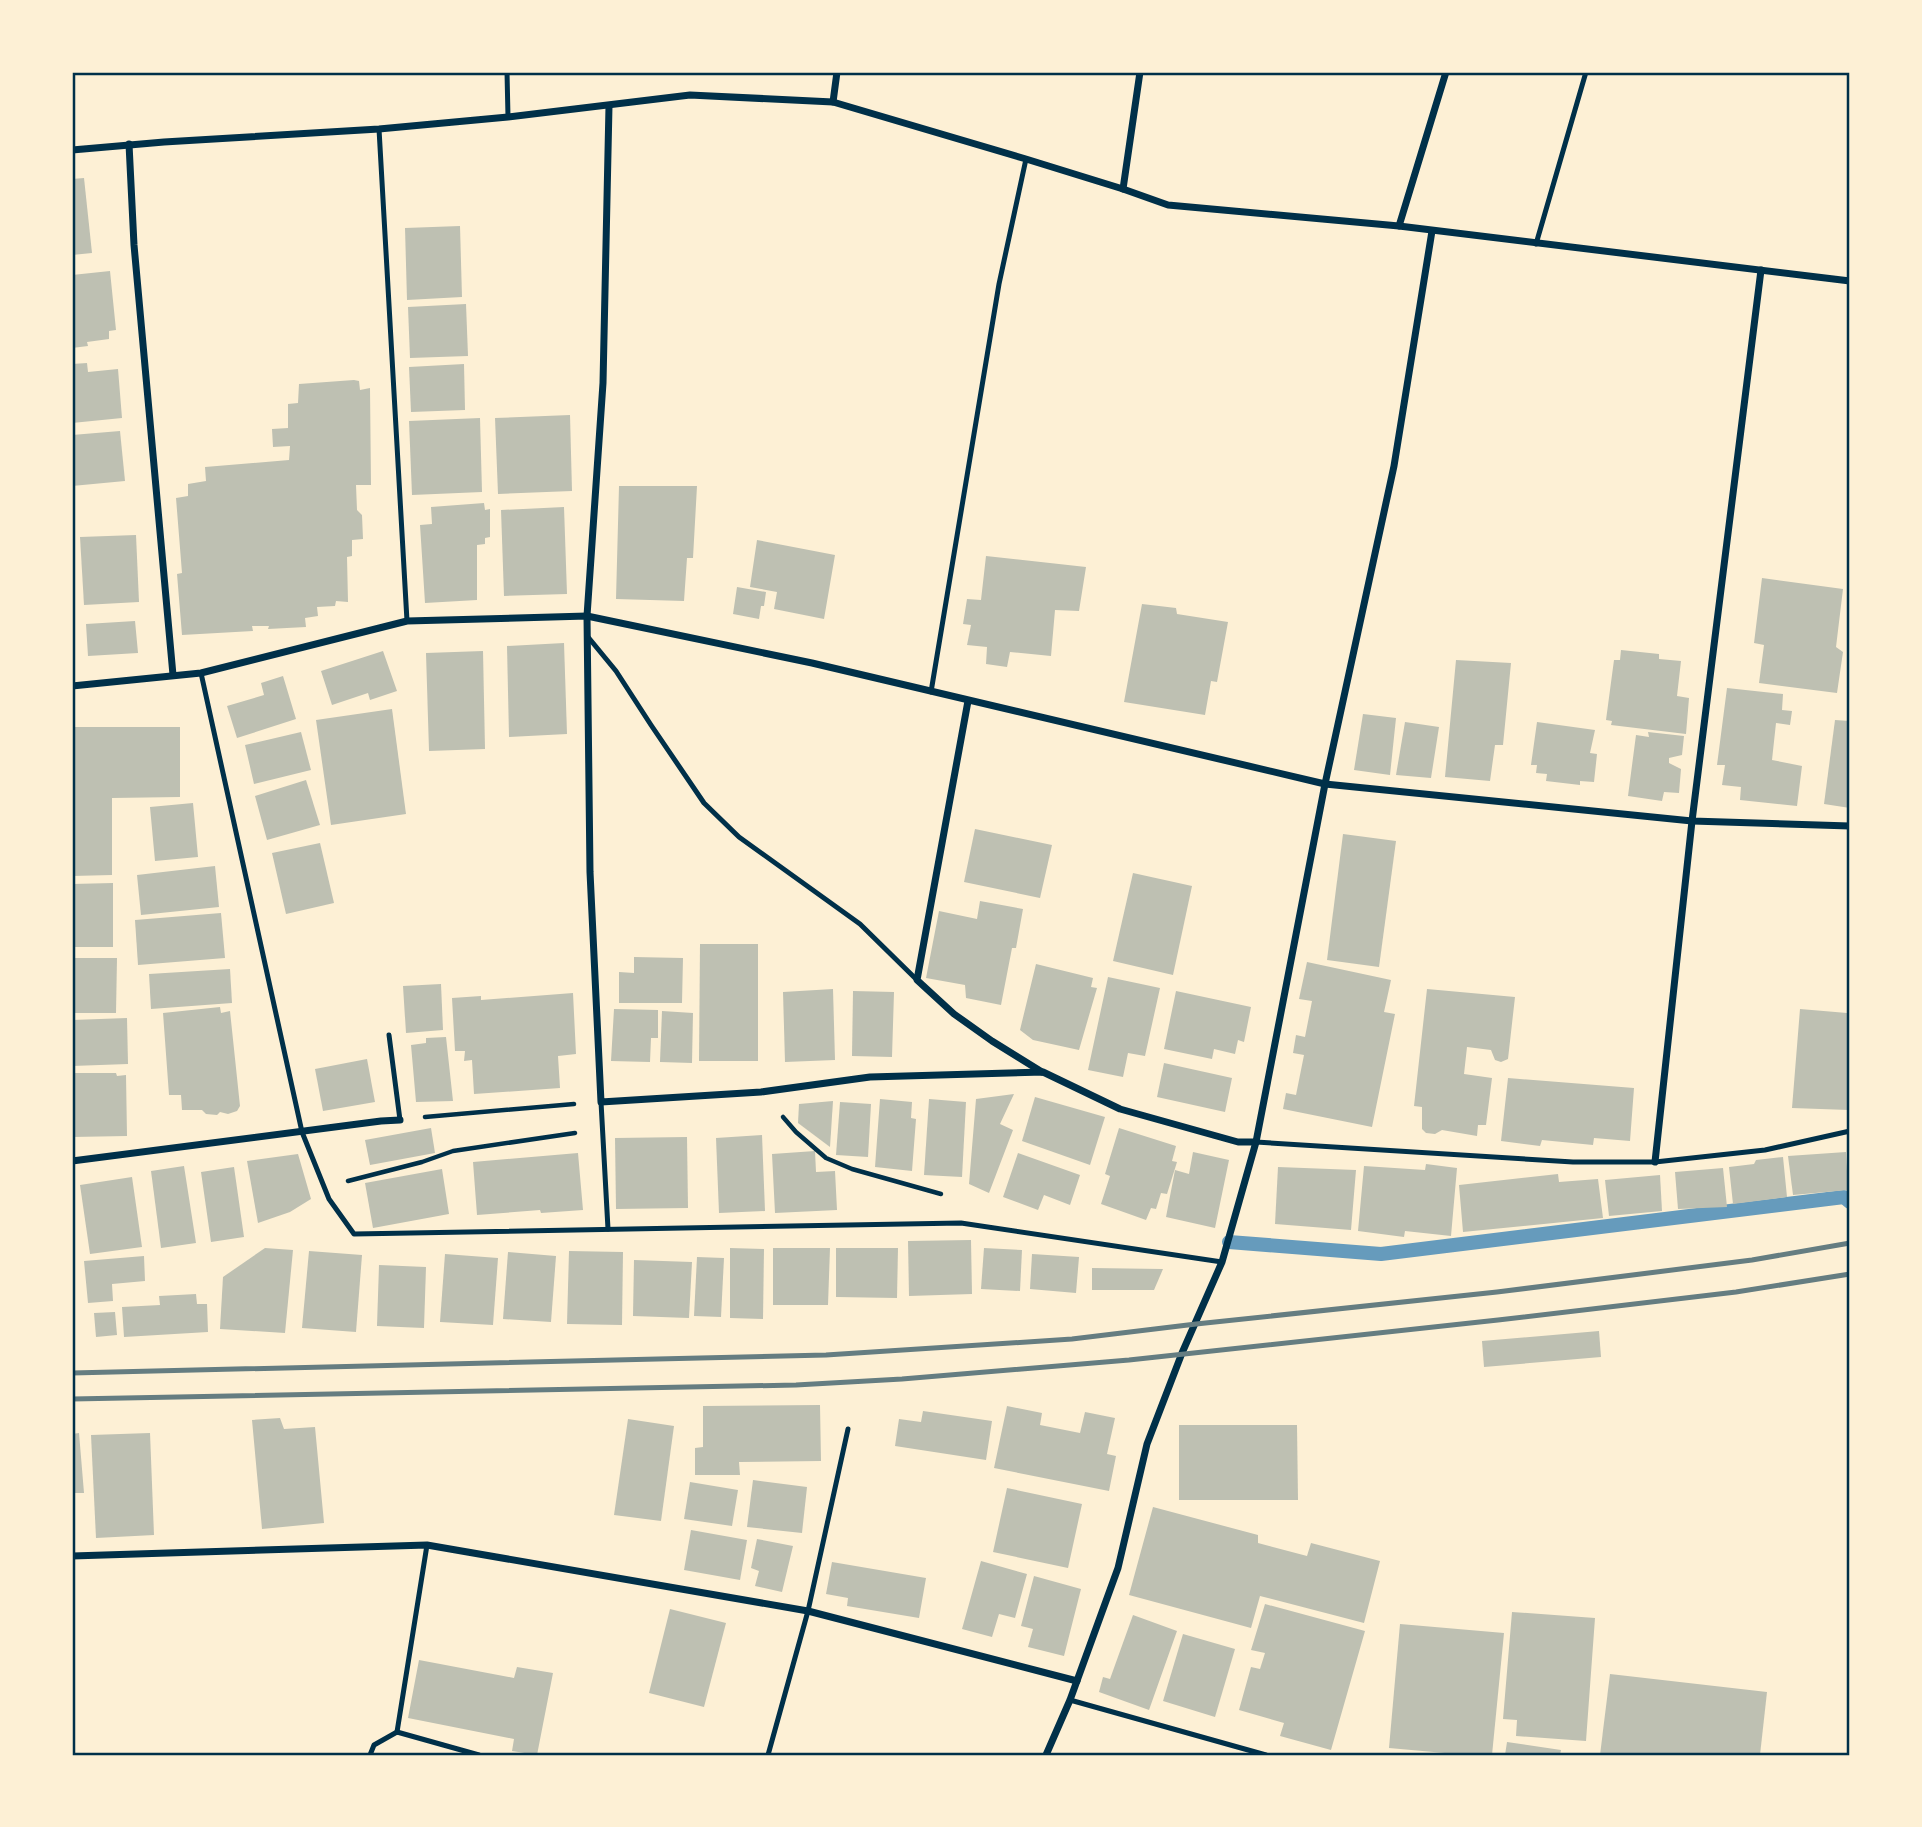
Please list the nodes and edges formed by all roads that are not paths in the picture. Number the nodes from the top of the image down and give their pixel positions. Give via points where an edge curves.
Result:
1 (507, 72) edge
2 (837, 72) edge
3 (1140, 72) edge
4 (1446, 72) edge
5 (1586, 72) edge
6 (833, 102) junction
7 (609, 106) junction
8 (508, 117) junction
9 (379, 129) junction
10 (130, 144) junction
11 (72, 150) edge
12 (1026, 159) junction
13 (1123, 189) junction
14 (1399, 226) junction
15 (1432, 231) junction
16 (1536, 243) junction
17 (1761, 270) junction
18 (1850, 281) edge
19 (587, 615) junction
20 (407, 621) junction
21 (587, 636) junction
22 (201, 673) junction
23 (173, 675) junction
24 (72, 685) edge
25 (931, 692) junction
26 (968, 701) junction
27 (1325, 784) junction
28 (1692, 821) junction
29 (1850, 826) edge
30 (917, 980) junction
31 (388, 1035) dead end
32 (1042, 1072) junction
33 (601, 1102) junction
34 (400, 1120) joint
35 (1850, 1131) edge
36 (302, 1132) junction
37 (1256, 1142) junction
38 (72, 1161) edge
39 (1656, 1162) junction
40 (608, 1229) junction
41 (1222, 1262) junction
42 (848, 1429) dead end
43 (427, 1545) junction
44 (72, 1556) edge
45 (808, 1611) junction
46 (1077, 1681) junction
47 (1070, 1700) junction
48 (397, 1732) junction
49 (370, 1755) edge
50 (478, 1755) edge
51 (768, 1755) edge
52 (1046, 1755) edge
53 (1266, 1755) edge

1 - 8 lane
2 - 6 street
3 - 13 street
4 - 14 street
5 - 16 lane
6 - 7 street via 690,95
6 - 12 street
7 - 8 street
7 - 19 street via 603,383
8 - 9 street
9 - 10 street
9 - 20 lane
10 - 11 street
10 - 23 street via 134,245
12 - 13 street
12 - 25 lane via 999,284
13 - 14 street via 1168,205
14 - 15 street
15 - 16 street
15 - 27 street via 1394,466
16 - 17 street
17 - 18 street
17 - 28 street
19 - 20 street
19 - 21 street
19 - 25 street
20 - 22 street
21 - 30 lane via 616,671 704,803 739,837 860,924
21 - 33 street via 590,872
22 - 23 street
22 - 36 lane
23 - 24 street
25 - 26 street
26 - 27 street
26 - 30 street
27 - 28 street
27 - 37 street
28 - 29 street
28 - 39 street
30 - 32 street via 954,1014
31 - 34 lane
32 - 33 street via 870,1077 761,1092
32 - 37 street via 1120,1109 1238,1142
33 - 40 lane
34 - 36 street
35 - 39 lane via 1765,1150
36 - 38 street
36 - 40 lane via 329,1199 354,1234
37 - 39 lane via 1573,1163
37 - 41 street
40 - 41 lane via 961,1223
41 - 46 street via 1147,1444 1118,1568
42 - 45 lane
43 - 44 street
43 - 45 street
43 - 48 lane
45 - 46 street
45 - 51 lane
46 - 47 street
47 - 52 street
47 - 53 lane
48 - 49 lane via 374,1745
48 - 50 lane

